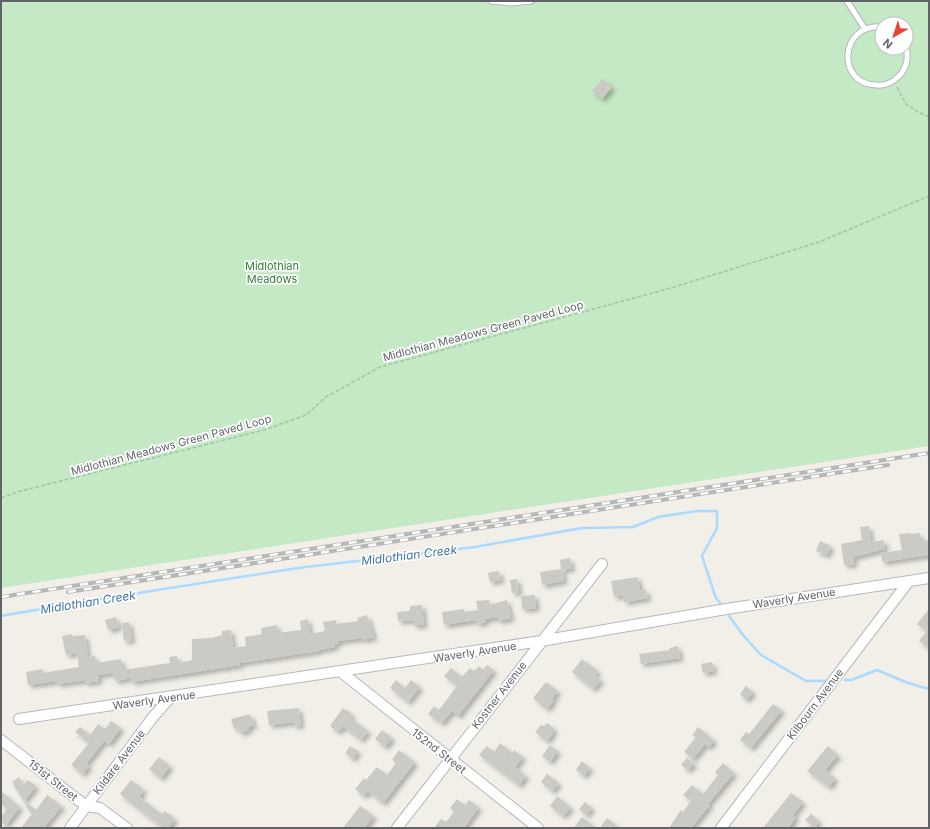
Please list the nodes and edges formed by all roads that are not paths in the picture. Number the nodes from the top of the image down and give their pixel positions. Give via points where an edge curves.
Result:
1 (491, 1) edge
2 (531, 1) edge
3 (847, 1) edge
4 (874, 26) edge
5 (865, 29) junction
6 (907, 56) edge
7 (602, 564) dead end
8 (929, 578) edge
9 (909, 581) junction
10 (541, 642) junction
11 (340, 672) junction
12 (170, 698) junction
13 (19, 720) dead end
14 (1, 740) edge
15 (450, 759) junction
16 (86, 806) junction
17 (70, 828) edge
18 (127, 828) edge
19 (397, 828) edge
20 (538, 828) edge
21 (721, 828) edge

1 - 2 lane
3 - 5 lane
4 - 5 lane
5 - 6 lane via 856,34 847,51 852,73 859,80 870,85 884,86 894,81 905,68
7 - 10 street, Kostner Avenue
8 - 9 street, Waverly Avenue
9 - 10 street, Waverly Avenue via 726,609
9 - 21 street, Kilbourn Avenue
10 - 11 street, Waverly Avenue
10 - 15 street, Kostner Avenue
11 - 12 street, Waverly Avenue
11 - 15 street, 152nd Street
12 - 13 street, Waverly Avenue
12 - 16 street, Kildare Avenue
14 - 16 street, 151st Street
15 - 19 street, Kostner Avenue
15 - 20 street, 152nd Street
16 - 17 street, Kildare Avenue
16 - 18 street, 151st Street via 100,808

